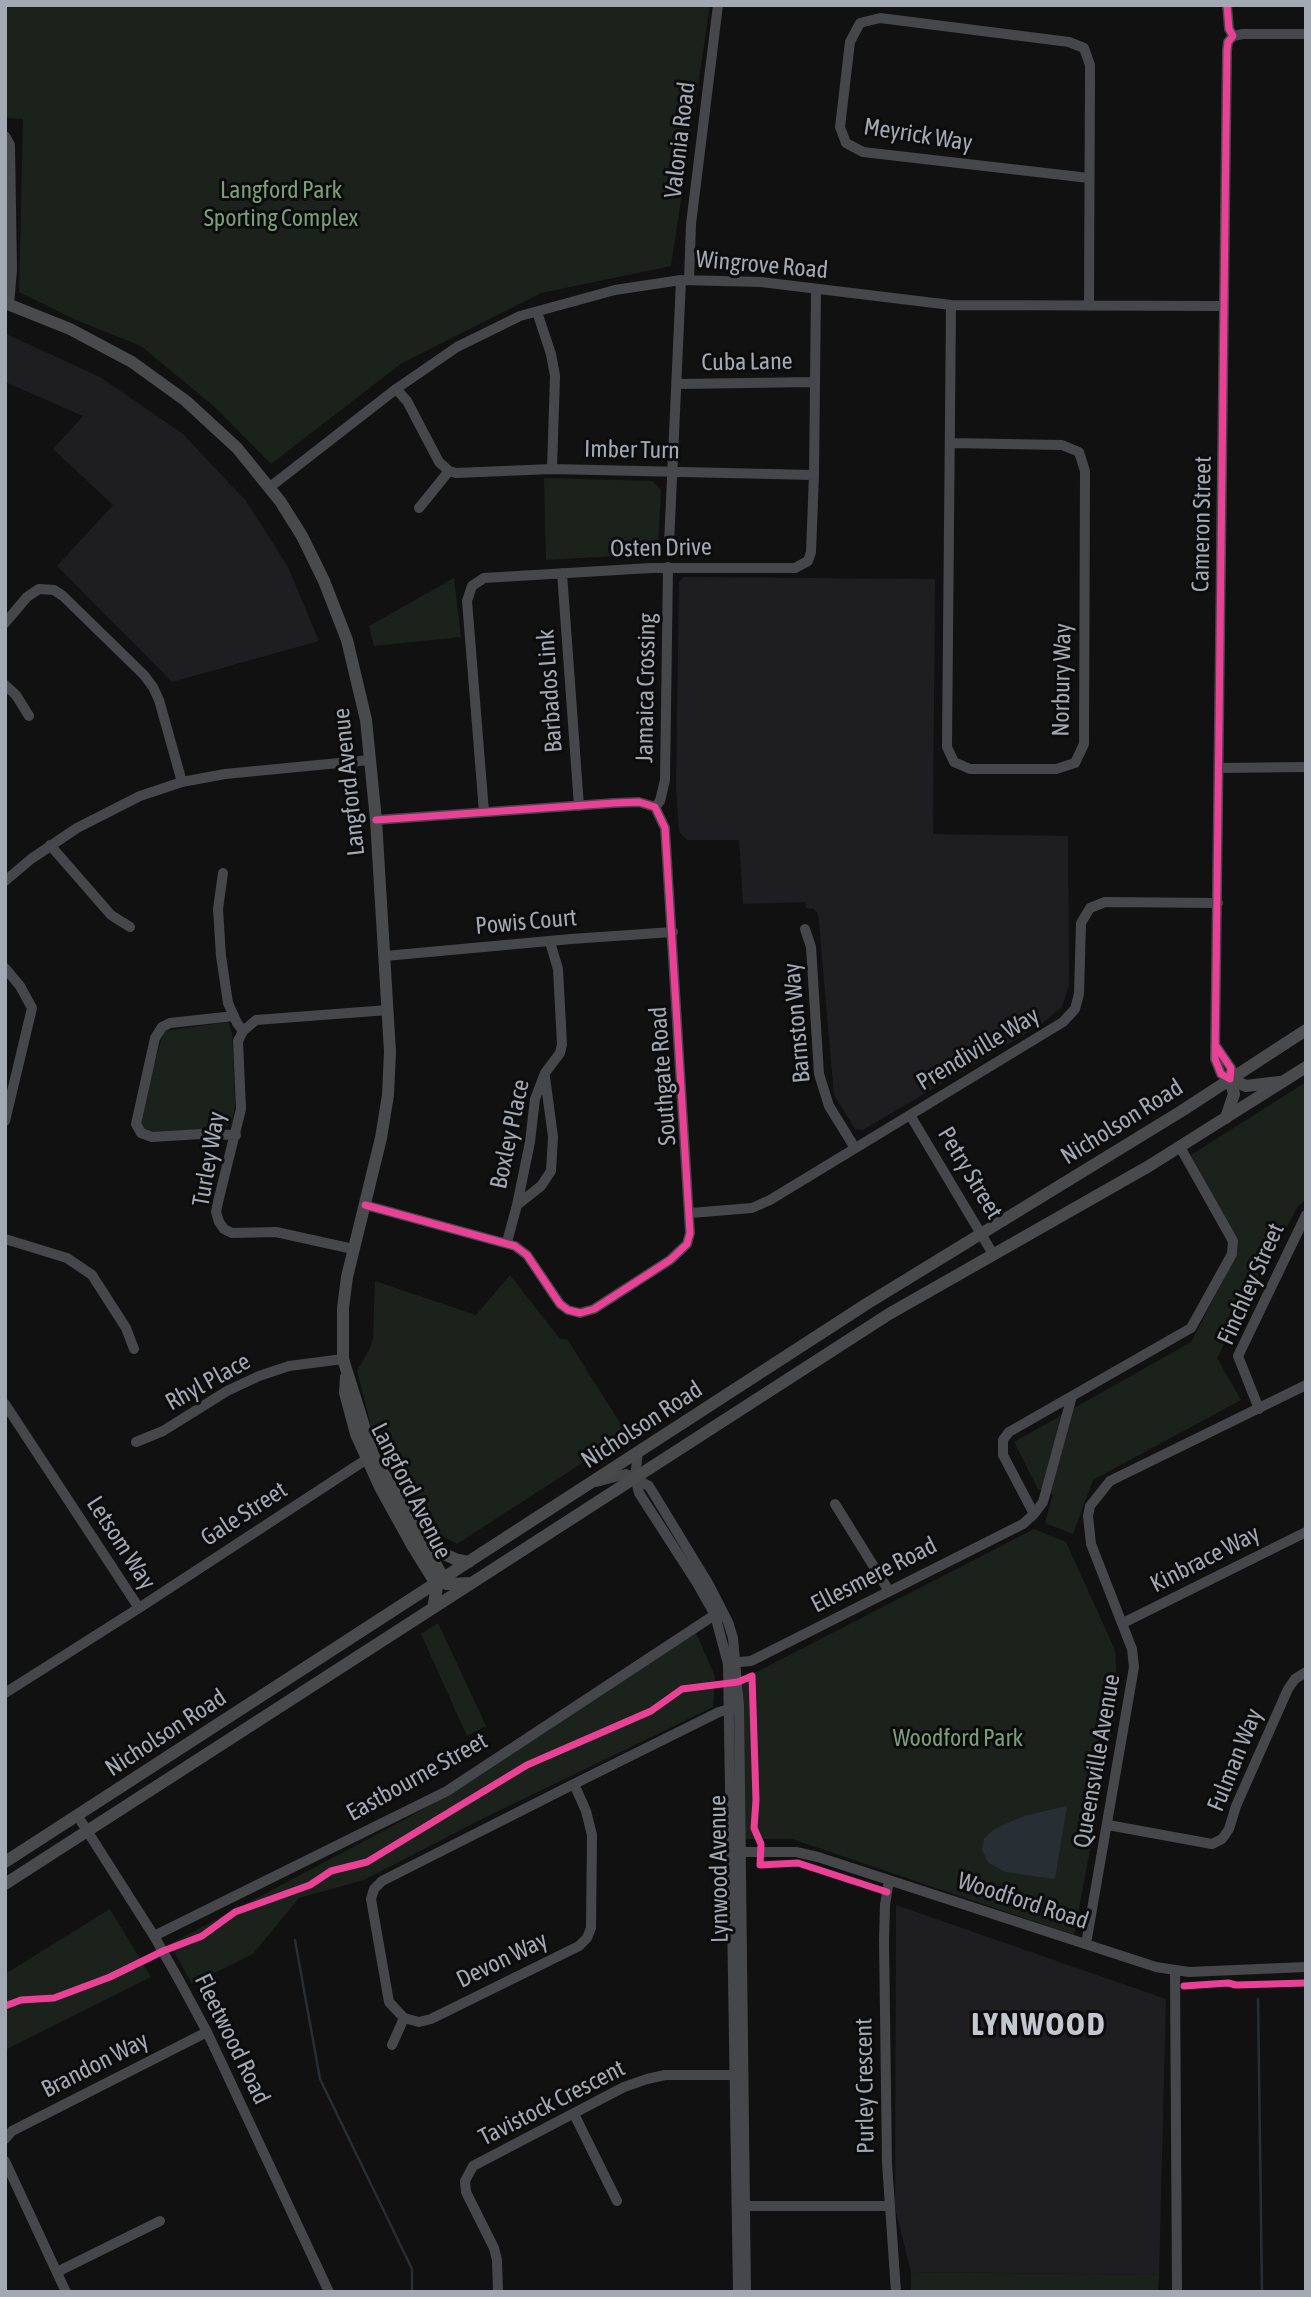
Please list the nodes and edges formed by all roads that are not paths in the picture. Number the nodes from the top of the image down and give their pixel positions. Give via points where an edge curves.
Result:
1 (718, 5) edge
2 (1227, 5) edge
3 (1306, 34) edge
4 (1233, 36) junction
5 (5, 136) edge
6 (1089, 178) junction
7 (11, 260) junction
8 (5, 275) edge
9 (685, 280) junction
10 (816, 290) junction
11 (7, 304) edge
12 (951, 305) junction
13 (1089, 306) junction
14 (1223, 306) junction
15 (537, 312) junction
16 (815, 382) junction
17 (678, 384) junction
18 (396, 389) junction
19 (950, 443) junction
20 (552, 469) junction
21 (449, 471) junction
22 (672, 471) junction
23 (814, 475) junction
24 (270, 487) junction
25 (419, 508) dead end
26 (669, 544) dead end
27 (668, 567) junction
28 (562, 573) junction
29 (5, 623) edge
30 (5, 685) edge
31 (29, 716) dead end
32 (370, 760) junction
33 (1306, 767) edge
34 (1219, 768) junction
35 (182, 782) junction
36 (579, 806) junction
37 (655, 807) junction
38 (484, 812) junction
39 (376, 820) junction
40 (50, 845) junction
41 (223, 873) dead end
42 (5, 881) edge
43 (1217, 903) junction
44 (130, 927) dead end
45 (805, 929) dead end
46 (673, 932) junction
47 (550, 942) junction
48 (384, 957) junction
49 (5, 968) edge
50 (388, 1010) junction
51 (234, 1016) junction
52 (1306, 1030) edge
53 (243, 1031) junction
54 (1306, 1067) edge
55 (545, 1073) junction
56 (1230, 1079) junction
57 (1286, 1080) junction
58 (911, 1115) junction
59 (1226, 1118) junction
60 (5, 1121) edge
61 (236, 1135) junction
62 (1180, 1147) junction
63 (855, 1149) junction
64 (365, 1205) junction
65 (517, 1205) junction
66 (691, 1213) junction
67 (1306, 1215) edge
68 (982, 1233) junction
69 (5, 1239) edge
70 (507, 1242) junction
71 (352, 1249) junction
72 (993, 1254) junction
73 (134, 1349) dead end
74 (343, 1359) junction
75 (1306, 1385) edge
76 (1072, 1396) junction
77 (5, 1404) edge
78 (1259, 1409) junction
79 (136, 1443) dead end
80 (638, 1452) junction
81 (370, 1457) junction
82 (635, 1477) junction
83 (589, 1484) junction
84 (835, 1504) dead end
85 (1034, 1514) junction
86 (1306, 1532) edge
87 (418, 1536) junction
88 (469, 1562) junction
89 (440, 1581) junction
90 (471, 1583) junction
91 (889, 1591) junction
92 (139, 1608) junction
93 (433, 1608) junction
94 (719, 1613) junction
95 (1122, 1623) junction
96 (733, 1663) junction
97 (1306, 1672) edge
98 (5, 1693) edge
99 (735, 1707) junction
100 (574, 1783) junction
101 (77, 1815) junction
102 (1108, 1825) junction
103 (87, 1831) junction
104 (736, 1852) junction
105 (5, 1862) edge
106 (890, 1880) junction
107 (5, 1884) edge
108 (154, 1936) junction
109 (1086, 1944) junction
110 (1305, 1968) edge
111 (1175, 1971) junction
112 (404, 2018) junction
113 (207, 2032) junction
114 (392, 2045) dead end
115 (739, 2075) junction
116 (574, 2114) junction
117 (5, 2139) edge
118 (5, 2161) edge
119 (617, 2201) dead end
120 (741, 2206) junction
121 (889, 2206) junction
122 (160, 2221) dead end
123 (57, 2272) junction
124 (66, 2292) edge
125 (329, 2292) edge
126 (498, 2292) edge
127 (738, 2292) edge
128 (746, 2292) edge
129 (896, 2292) edge
130 (1177, 2292) edge

1 - 9 street, Valonia Road
2 - 4 street, Cameron Street
3 - 4 street
4 - 14 street, Cameron Street via 1227,50
5 - 7 street via 10,145
6 - 6 street, Meyrick Way via 1090,65 1084,48 1069,42 880,18 860,23 848,54 840,127 846,143 863,152
6 - 13 street, Meyrick Way
7 - 8 street
7 - 11 street
9 - 10 street, Wingrove Road via 761,282
9 - 15 street, Wingrove Road via 615,290
9 - 17 street
10 - 12 street, Wingrove Road
10 - 16 street, Osten Drive
11 - 24 main road, Langford Avenue via 70,329 149,373 209,421
12 - 13 street, Wingrove Road
12 - 19 street, Norbury Way
13 - 14 street, Wingrove Road
14 - 34 street, Cameron Street
15 - 18 street, Wingrove Road via 457,347
15 - 20 street via 555,376
16 - 17 street, Cuba Lane
16 - 23 street, Osten Drive
17 - 22 street
18 - 21 street via 439,462
18 - 24 street, Wingrove Road
19 - 19 street, Norbury Way via 947,747 954,762 970,769 1056,769 1075,763 1084,744 1085,471 1079,452 1062,445
20 - 21 street, Imber Turn
20 - 22 street, Imber Turn
21 - 25 street
22 - 23 street, Imber Turn
22 - 26 street
23 - 27 street, Osten Drive via 808,561 795,568
24 - 32 main road, Langford Avenue via 316,563 343,630 366,720
27 - 28 street, Osten Drive
27 - 37 street, Jamaica Crossing via 665,780
28 - 36 street, Barbados Link
28 - 38 street, Osten Drive via 484,578 472,586 467,601
29 - 35 street via 39,589 63,596 153,687
30 - 31 street
32 - 35 street via 261,769
32 - 39 main road, Langford Avenue
33 - 34 street
34 - 43 street, Cameron Street
35 - 40 street via 121,804
36 - 37 street via 639,802
36 - 38 street
37 - 46 street, Southgate Road via 665,828
38 - 39 street
39 - 48 main road, Langford Avenue
40 - 42 street
40 - 44 street via 111,915
41 - 51 street via 218,909 228,1003
43 - 56 street, Cameron Street via 1216,1046 1231,1068
43 - 58 street, Prendiville Way via 1105,902 1090,908 1081,923 1079,994 1063,1022
45 - 63 street, Barnston Way via 811,947 819,1074 829,1106
46 - 47 street, Powis Court
46 - 66 street, Southgate Road
47 - 48 street, Powis Court
47 - 55 street, Boxley Place via 558,969 562,1045
48 - 50 main road, Langford Avenue
49 - 60 street via 32,1008
50 - 53 street via 256,1020
50 - 64 main road, Langford Avenue via 388,1095
51 - 53 street
51 - 61 street via 162,1027 155,1038 136,1124 141,1133 152,1137
52 - 56 main road, Nicholson Road
53 - 61 street, Turley Way
54 - 57 main road, Nicholson Road
55 - 65 street, Boxley Place via 535,1099
55 - 65 street, Boxley Place via 554,1137 551,1171 541,1186
56 - 57 main road via 1246,1086
56 - 59 main road via 1234,1094
56 - 68 main road, Nicholson Road
57 - 59 main road, Nicholson Road
58 - 63 street, Prendiville Way
58 - 68 street, Petry Street
59 - 62 main road, Nicholson Road
61 - 71 street, Turley Way via 216,1212 225,1229 240,1234 276,1232
62 - 72 main road, Nicholson Road
62 - 76 street via 1233,1241 1232,1254 1191,1328
63 - 66 street, Prendiville Way via 752,1208
64 - 70 street, Southgate Road
64 - 71 main road, Langford Avenue
65 - 70 street, Boxley Place
66 - 70 street, Southgate Road via 687,1244 679,1252 594,1309 580,1313 560,1304 527,1255
67 - 78 street, Finchley Street via 1238,1356
68 - 72 street, Petry Street
68 - 80 main road, Nicholson Road
69 - 73 street via 67,1258 92,1275
71 - 74 main road, Langford Avenue via 343,1308
72 - 82 main road, Nicholson Road via 889,1314
74 - 79 street, Rhyl Place via 289,1366 259,1376
74 - 81 main road, Langford Avenue via 347,1403
75 - 78 street, Queensville Avenue
76 - 85 street via 1043,1502
76 - 85 street via 1009,1432 1003,1440 1003,1455
77 - 92 street, Letsom Way
78 - 95 street, Queensville Avenue via 1110,1481 1095,1498 1088,1516 1091,1544
80 - 82 street
80 - 83 main road, Nicholson Road
81 - 87 main road, Langford Avenue
81 - 89 main road, Langford Avenue via 412,1545 433,1578
81 - 92 street, Gale Street
82 - 83 street via 626,1474
82 - 90 main road, Nicholson Road
82 - 94 street, Lynwood Avenue via 649,1486
83 - 88 main road, Nicholson Road
84 - 91 street
85 - 91 street, Ellesmere Road via 1023,1524
86 - 95 street, Kinbrace Way
87 - 88 main road via 440,1552
87 - 89 main road, Langford Avenue via 440,1572
88 - 89 main road, Nicholson Road
89 - 90 main road, Langford Avenue
89 - 93 main road, Langford Avenue
89 - 101 main road, Nicholson Road
90 - 93 main road, Nicholson Road
91 - 96 street, Ellesmere Road via 751,1661
92 - 98 street, Letsom Way
93 - 103 main road, Nicholson Road
94 - 96 street, Lynwood Avenue via 733,1638
94 - 108 street, Eastbourne Street via 447,1790
95 - 102 street, Queensville Avenue via 1135,1667
96 - 99 street, Lynwood Avenue
97 - 102 street, Fulman Way via 1288,1689 1222,1839 1212,1844
99 - 100 street
99 - 104 street, Lynwood Avenue
100 - 112 street, Devon Way via 592,1835 591,1928 587,1938 431,2019
100 - 112 street via 374,1889 371,1899 388,2002
101 - 103 street, Fleetwood Road
101 - 105 main road, Nicholson Road
102 - 109 street, Queensville Avenue
103 - 107 main road, Nicholson Road
103 - 108 street, Fleetwood Road
104 - 106 street, Woodford Road via 796,1852
104 - 115 street, Lynwood Avenue
106 - 109 street, Woodford Road
106 - 121 street, Purley Crescent via 884,1940
108 - 113 street, Fleetwood Road
109 - 111 street, Woodford Road
110 - 111 street, Woodford Road
111 - 130 street
112 - 114 street
113 - 117 street, Brandon Way via 12,2131
113 - 125 street, Fleetwood Road
115 - 116 street, Tavistock Crescent via 647,2079
115 - 120 street, Lynwood Avenue
116 - 119 street
116 - 126 street, Tavistock Crescent via 468,2172 466,2192 494,2248
118 - 123 street
120 - 121 street
120 - 127 street, Lynwood Avenue
120 - 128 street, Lynwood Avenue
121 - 129 street, Purley Crescent
122 - 123 street
123 - 124 street

